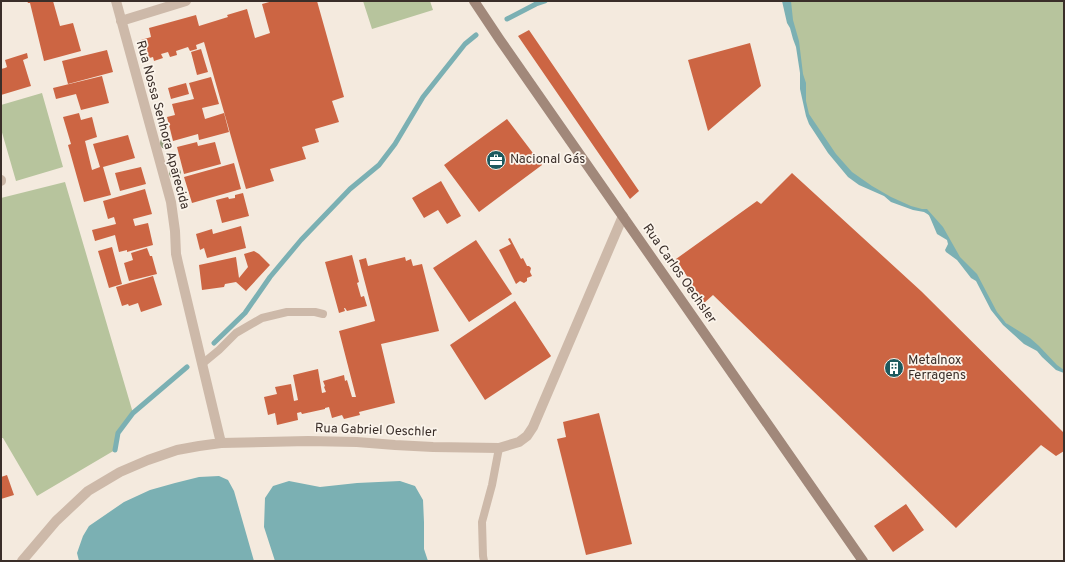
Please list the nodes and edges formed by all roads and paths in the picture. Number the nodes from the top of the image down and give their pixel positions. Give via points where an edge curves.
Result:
1 (116, 1) edge
2 (186, 1) edge
3 (474, 1) edge
4 (121, 21) junction
5 (623, 216) junction
6 (323, 314) dead end
7 (202, 364) junction
8 (221, 443) junction
9 (499, 448) junction
10 (22, 561) edge
11 (484, 561) edge
12 (863, 561) edge

1 - 4 street, Rua Nossa Senhora Aparecida
2 - 4 street
3 - 5 main road, Rua Carlos Oechsler
4 - 7 street, Rua Nossa Senhora Aparecida via 171,202 176,254
5 - 9 street, Rua Gabriel Oeschler via 533,427 519,442
5 - 12 main road, Rua Carlos Oechsler
6 - 7 lane via 287,312 262,318 236,333
7 - 8 street, Rua Nossa Senhora Aparecida
8 - 9 street, Rua Gabriel Oeschler via 315,441
8 - 10 street, Rua Gabriel Oeschler via 170,452 120,472 88,491 56,521
9 - 11 lane via 482,522

